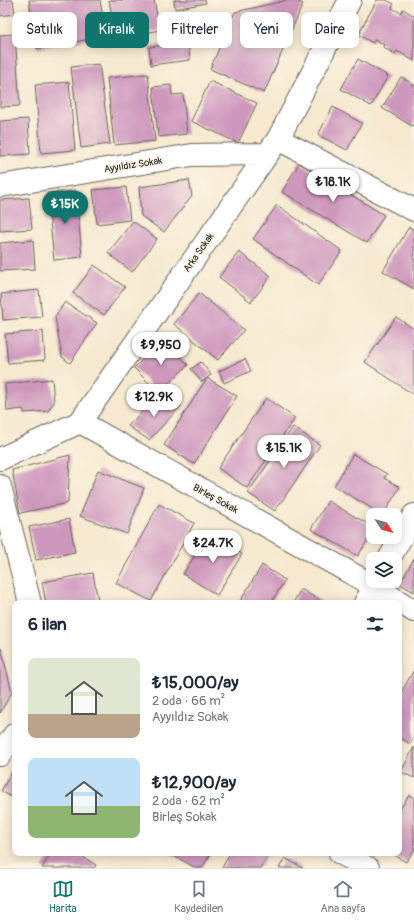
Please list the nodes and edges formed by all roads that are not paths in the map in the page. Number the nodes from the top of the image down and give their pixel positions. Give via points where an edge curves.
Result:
1 (350, 0) edge
2 (272, 146) junction
3 (0, 186) edge
4 (414, 210) edge
5 (80, 422) junction
6 (0, 459) edge
7 (0, 486) edge
8 (414, 515) edge
9 (393, 552) edge
10 (372, 590) edge
11 (29, 600) edge
12 (392, 600) edge
13 (402, 605) edge
14 (414, 611) edge
15 (12, 738) edge
16 (0, 755) edge
17 (346, 856) edge
18 (368, 868) edge

1 - 2 street, Arka Sokak
2 - 3 street, Ayyıldız Sokak via 192,155
2 - 4 street
2 - 5 street, Arka Sokak
5 - 6 street
5 - 10 street, Birleş Sokak
7 - 11 street
8 - 9 street
10 - 12 street, Birleş Sokak
13 - 14 street, Birleş Sokak
15 - 16 street
17 - 18 street

